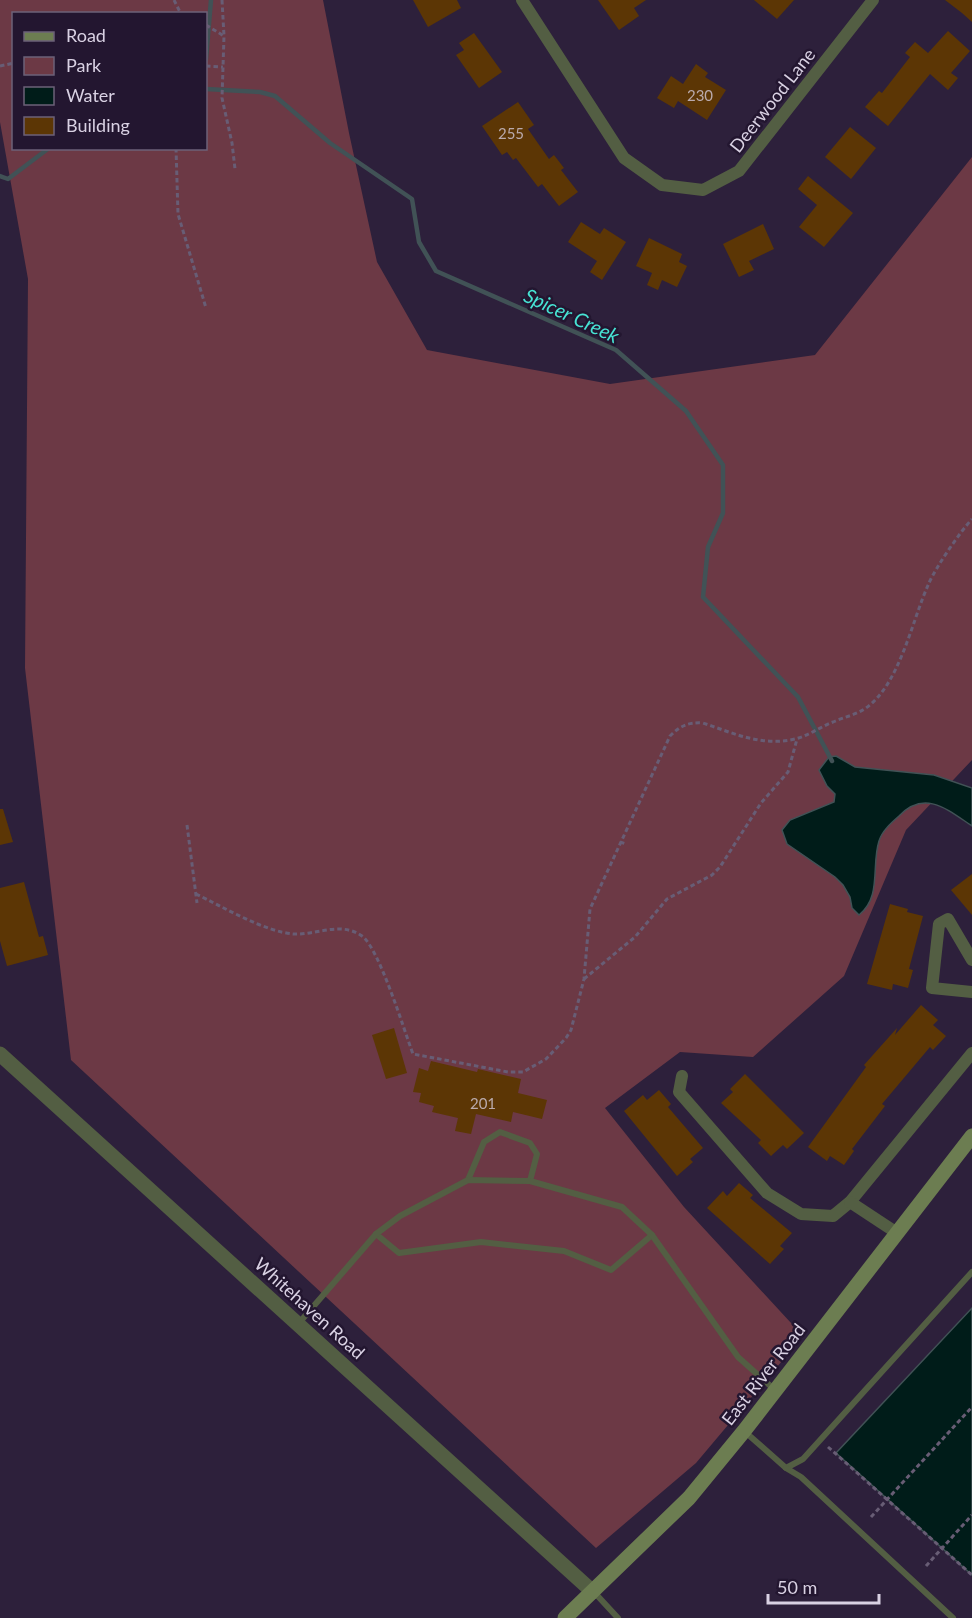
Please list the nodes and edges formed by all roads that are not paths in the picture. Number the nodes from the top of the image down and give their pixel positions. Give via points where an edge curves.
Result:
1 (522, 0) edge
2 (873, 0) edge
3 (972, 960) edge
4 (972, 992) edge
5 (972, 1053) edge
6 (0, 1054) edge
7 (682, 1076) dead end
8 (972, 1136) edge
9 (468, 1180) junction
10 (530, 1181) junction
11 (850, 1202) junction
12 (897, 1233) junction
13 (376, 1234) junction
14 (652, 1235) junction
15 (972, 1272) edge
16 (299, 1324) junction
17 (775, 1390) junction
18 (744, 1431) junction
19 (786, 1468) junction
20 (593, 1592) junction
21 (616, 1617) edge
22 (565, 1618) edge
23 (953, 1618) edge

1 - 2 street, Deerwood Lane via 624,158 662,185 704,190 739,171
3 - 4 street via 948,919 939,924 932,988
5 - 11 street
6 - 16 street, Whitehaven Road
7 - 11 street via 679,1092 767,1193 801,1214 833,1216
8 - 12 main road, East River Road
9 - 10 lane
9 - 10 lane via 484,1142 500,1132 530,1143 537,1154
9 - 13 lane via 400,1216
10 - 14 lane via 622,1207
11 - 12 street
12 - 17 main road, East River Road
13 - 14 lane via 399,1253 481,1242 564,1251 611,1270
13 - 16 lane
14 - 17 lane via 738,1357
15 - 19 lane via 803,1459
16 - 20 street, Whitehaven Road
17 - 18 main road, East River Road
18 - 19 lane
18 - 20 main road, East River Road via 688,1498
19 - 23 lane via 801,1477
20 - 21 lane
20 - 22 main road, East River Road

